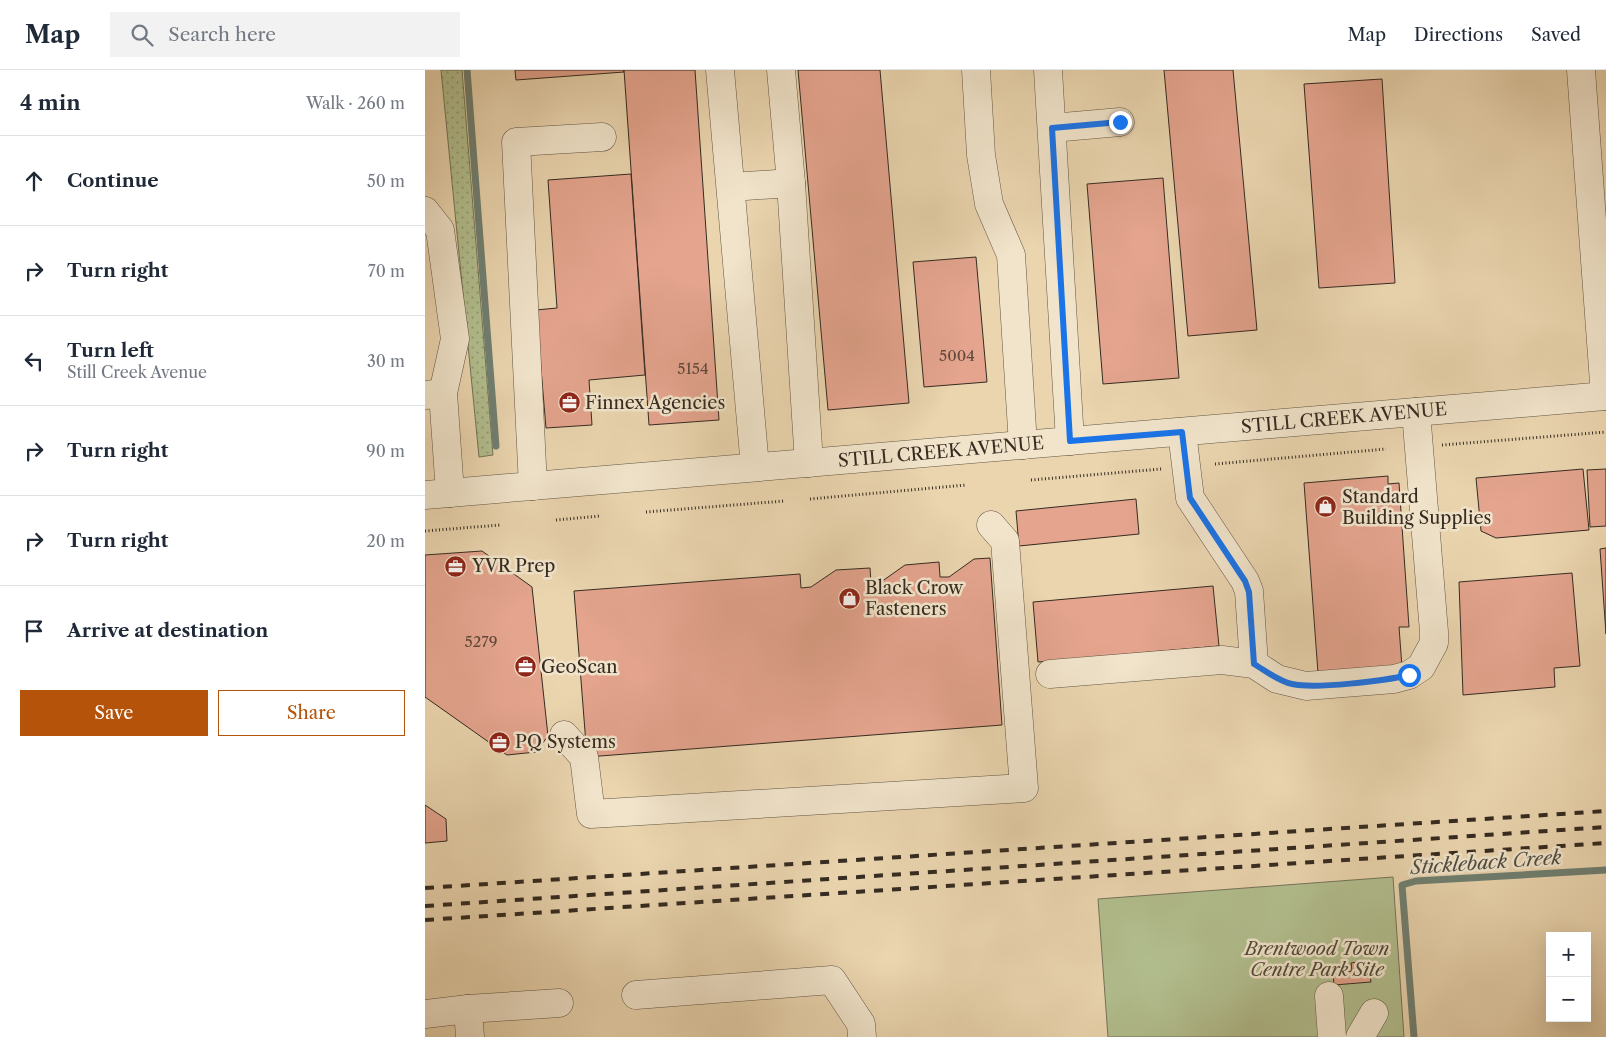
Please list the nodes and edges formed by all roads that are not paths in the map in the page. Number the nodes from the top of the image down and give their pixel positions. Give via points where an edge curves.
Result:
1 (720, 70) edge
2 (781, 70) edge
3 (976, 70) edge
4 (1047, 70) edge
5 (1581, 70) edge
6 (1120, 122) dead end
7 (1052, 128) junction
8 (602, 137) dead end
9 (791, 183) junction
10 (731, 187) junction
11 (425, 211) edge
12 (434, 394) edge
13 (1605, 396) edge
14 (1416, 412) junction
15 (1182, 432) junction
16 (1070, 441) junction
17 (1023, 445) junction
18 (809, 463) junction
19 (755, 468) junction
20 (533, 486) junction
21 (438, 494) edge
22 (991, 525) dead end
23 (1254, 664) junction
24 (1050, 674) dead end
25 (564, 735) dead end
26 (636, 995) dead end
27 (1329, 996) dead end
28 (559, 1003) dead end
29 (468, 1009) junction
30 (1374, 1013) dead end
31 (425, 1014) edge
32 (470, 1037) edge
33 (862, 1037) edge
34 (1332, 1037) edge
35 (1360, 1037) edge

1 - 10 street
2 - 9 street
3 - 17 street via 981,156 989,204 1011,255
4 - 7 street
5 - 13 street
6 - 7 street
7 - 16 street
8 - 20 street via 516,142
9 - 10 street
9 - 18 street
10 - 19 street
11 - 12 street via 440,230 455,339
12 - 21 street
13 - 14 street, STILL CREEK AVENUE
14 - 15 street, STILL CREEK AVENUE
14 - 23 street via 1434,632 1434,644 1429,655 1421,667 1394,679 1306,686 1277,679
15 - 16 street, STILL CREEK AVENUE
15 - 23 street via 1177,467 1190,498 1249,592
16 - 17 street, STILL CREEK AVENUE
17 - 18 street, STILL CREEK AVENUE
18 - 19 street, STILL CREEK AVENUE
19 - 20 street, STILL CREEK AVENUE
20 - 21 street, STILL CREEK AVENUE
22 - 25 street via 1005,541 1024,788 591,814 584,757
23 - 24 street via 1222,660
26 - 33 street via 832,980 861,1024
27 - 34 street
28 - 29 street
29 - 31 street
29 - 32 street
30 - 35 street

